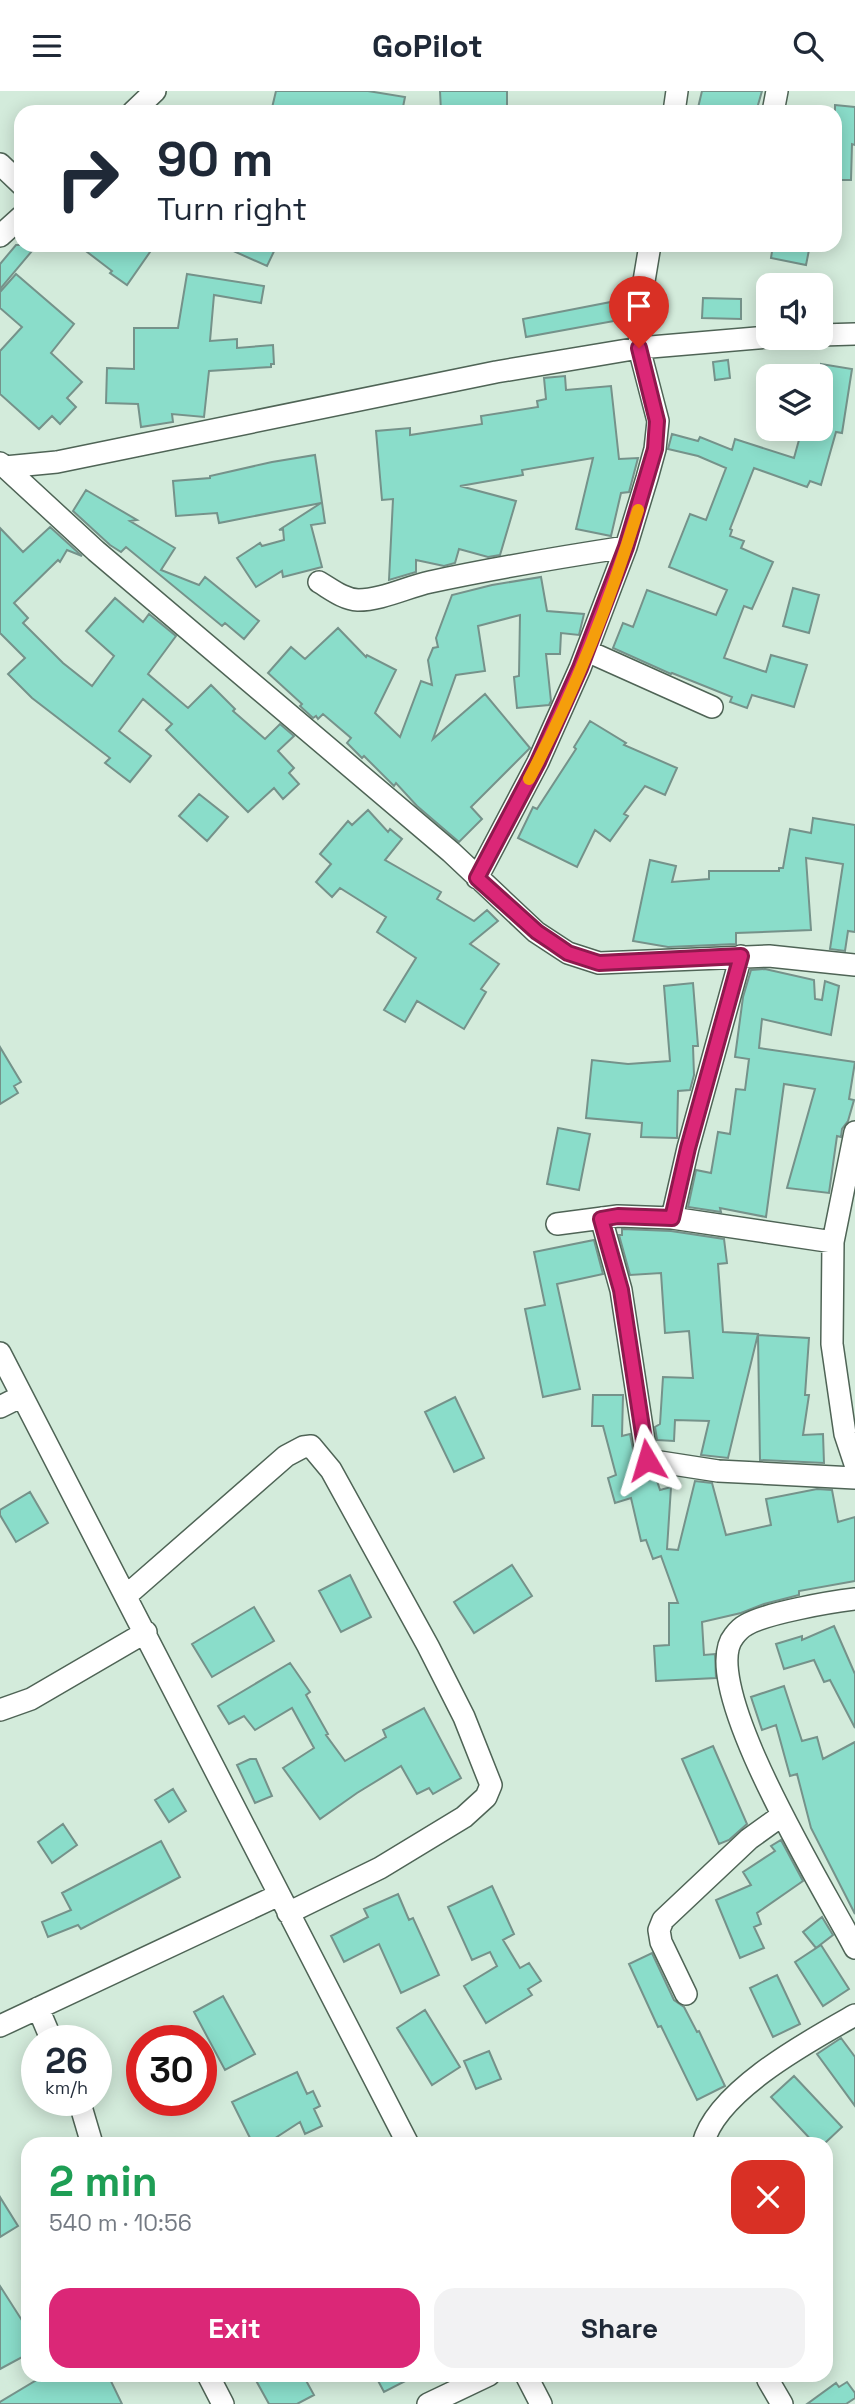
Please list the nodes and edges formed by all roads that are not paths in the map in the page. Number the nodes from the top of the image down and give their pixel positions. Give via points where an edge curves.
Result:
1 (155, 91) edge
2 (140, 105) edge
3 (0, 164) edge
4 (14, 177) edge
5 (14, 223) edge
6 (0, 236) edge
7 (649, 252) edge
8 (855, 334) edge
9 (833, 335) edge
10 (756, 338) edge
11 (639, 348) junction
12 (2, 465) edge
13 (626, 547) junction
14 (319, 582) dead end
15 (587, 651) junction
16 (712, 707) dead end
17 (477, 878) junction
18 (741, 956) junction
19 (855, 965) edge
20 (855, 1132) edge
21 (672, 1218) junction
22 (601, 1219) junction
23 (557, 1224) dead end
24 (833, 1242) junction
25 (0, 1353) edge
26 (22, 1396) junction
27 (0, 1407) edge
28 (855, 1464) edge
29 (855, 1478) edge
30 (127, 1595) junction
31 (855, 1598) edge
32 (146, 1632) junction
33 (0, 1710) edge
34 (781, 1816) junction
35 (284, 1904) junction
36 (855, 1948) edge
37 (686, 1994) dead end
38 (38, 2008) junction
39 (855, 2015) edge
40 (45, 2025) edge
41 (0, 2026) edge
42 (84, 2116) edge
43 (90, 2137) edge
44 (404, 2137) edge
45 (705, 2137) edge
46 (212, 2382) edge
47 (474, 2382) edge
48 (530, 2382) edge
49 (769, 2382) edge
50 (223, 2404) edge
51 (428, 2404) edge
52 (541, 2404) edge
53 (782, 2404) edge

1 - 2 street
3 - 4 street
5 - 6 street
7 - 11 street
8 - 9 street
10 - 11 street
11 - 12 street via 496,372 153,444 57,461
11 - 13 street via 657,421 655,449
12 - 17 street
13 - 14 street via 429,582 356,600
13 - 15 street
15 - 16 street
15 - 17 street via 538,762
17 - 18 street via 547,939 568,953 599,963
18 - 19 street
18 - 21 street
20 - 24 street
21 - 22 street
21 - 24 street
22 - 23 street
22 - 29 street via 621,1290 647,1460 718,1471
24 - 28 street via 832,1344 845,1434
25 - 26 street
26 - 27 street
26 - 30 street
30 - 32 street
30 - 35 street via 286,1457 311,1446 331,1470 434,1657 481,1757 491,1786 486,1797 464,1817 380,1868
31 - 34 street via 745,1625 727,1651 728,1676 744,1732
32 - 33 street via 31,1699
32 - 35 street
34 - 36 street
34 - 37 street via 749,1839 663,1920 659,1930 662,1942
35 - 38 street
35 - 44 street
38 - 40 street
38 - 41 street
39 - 45 street via 780,2059 729,2101
42 - 43 street
46 - 50 street
47 - 51 street
48 - 52 street
49 - 53 street

